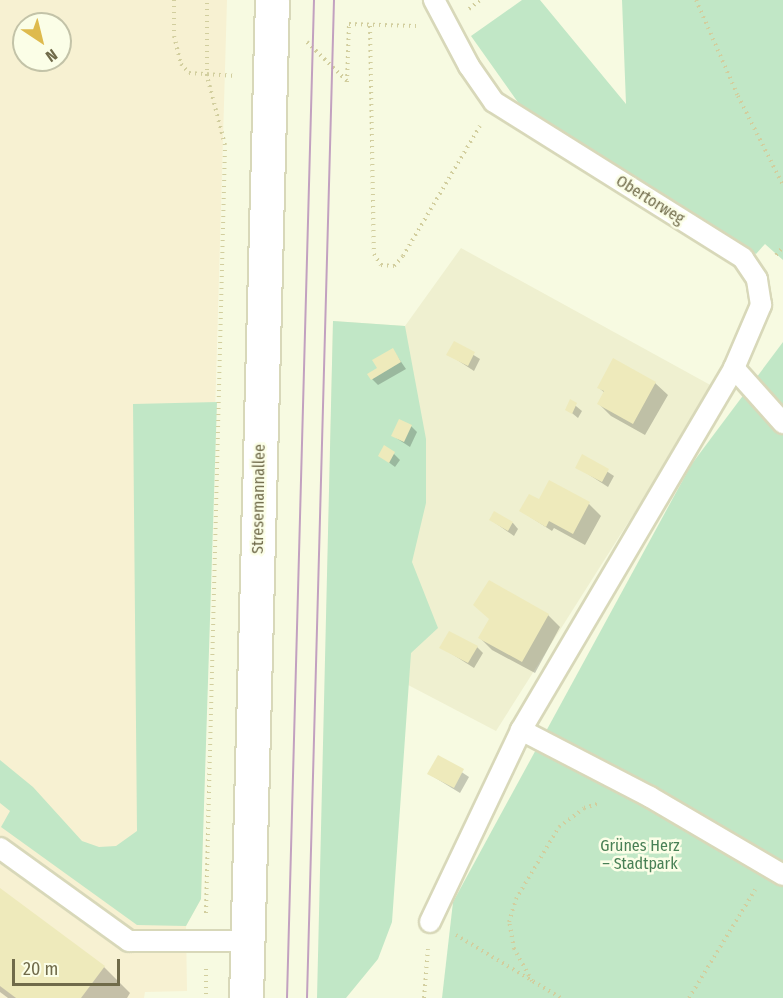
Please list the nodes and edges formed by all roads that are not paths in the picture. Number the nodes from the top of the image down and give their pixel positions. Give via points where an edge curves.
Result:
1 (272, 0) edge
2 (434, 0) edge
3 (734, 368) junction
4 (783, 423) edge
5 (521, 730) junction
6 (0, 848) edge
7 (776, 871) edge
8 (430, 922) road end
9 (248, 941) junction
10 (246, 998) edge

1 - 9 street, Stresemannallee
2 - 3 lane, Obertorweg via 494,102 743,258 757,279 761,305
3 - 4 lane
3 - 5 lane
5 - 7 lane via 650,797
5 - 8 lane
6 - 9 lane via 129,941
9 - 10 street, Stresemannallee

